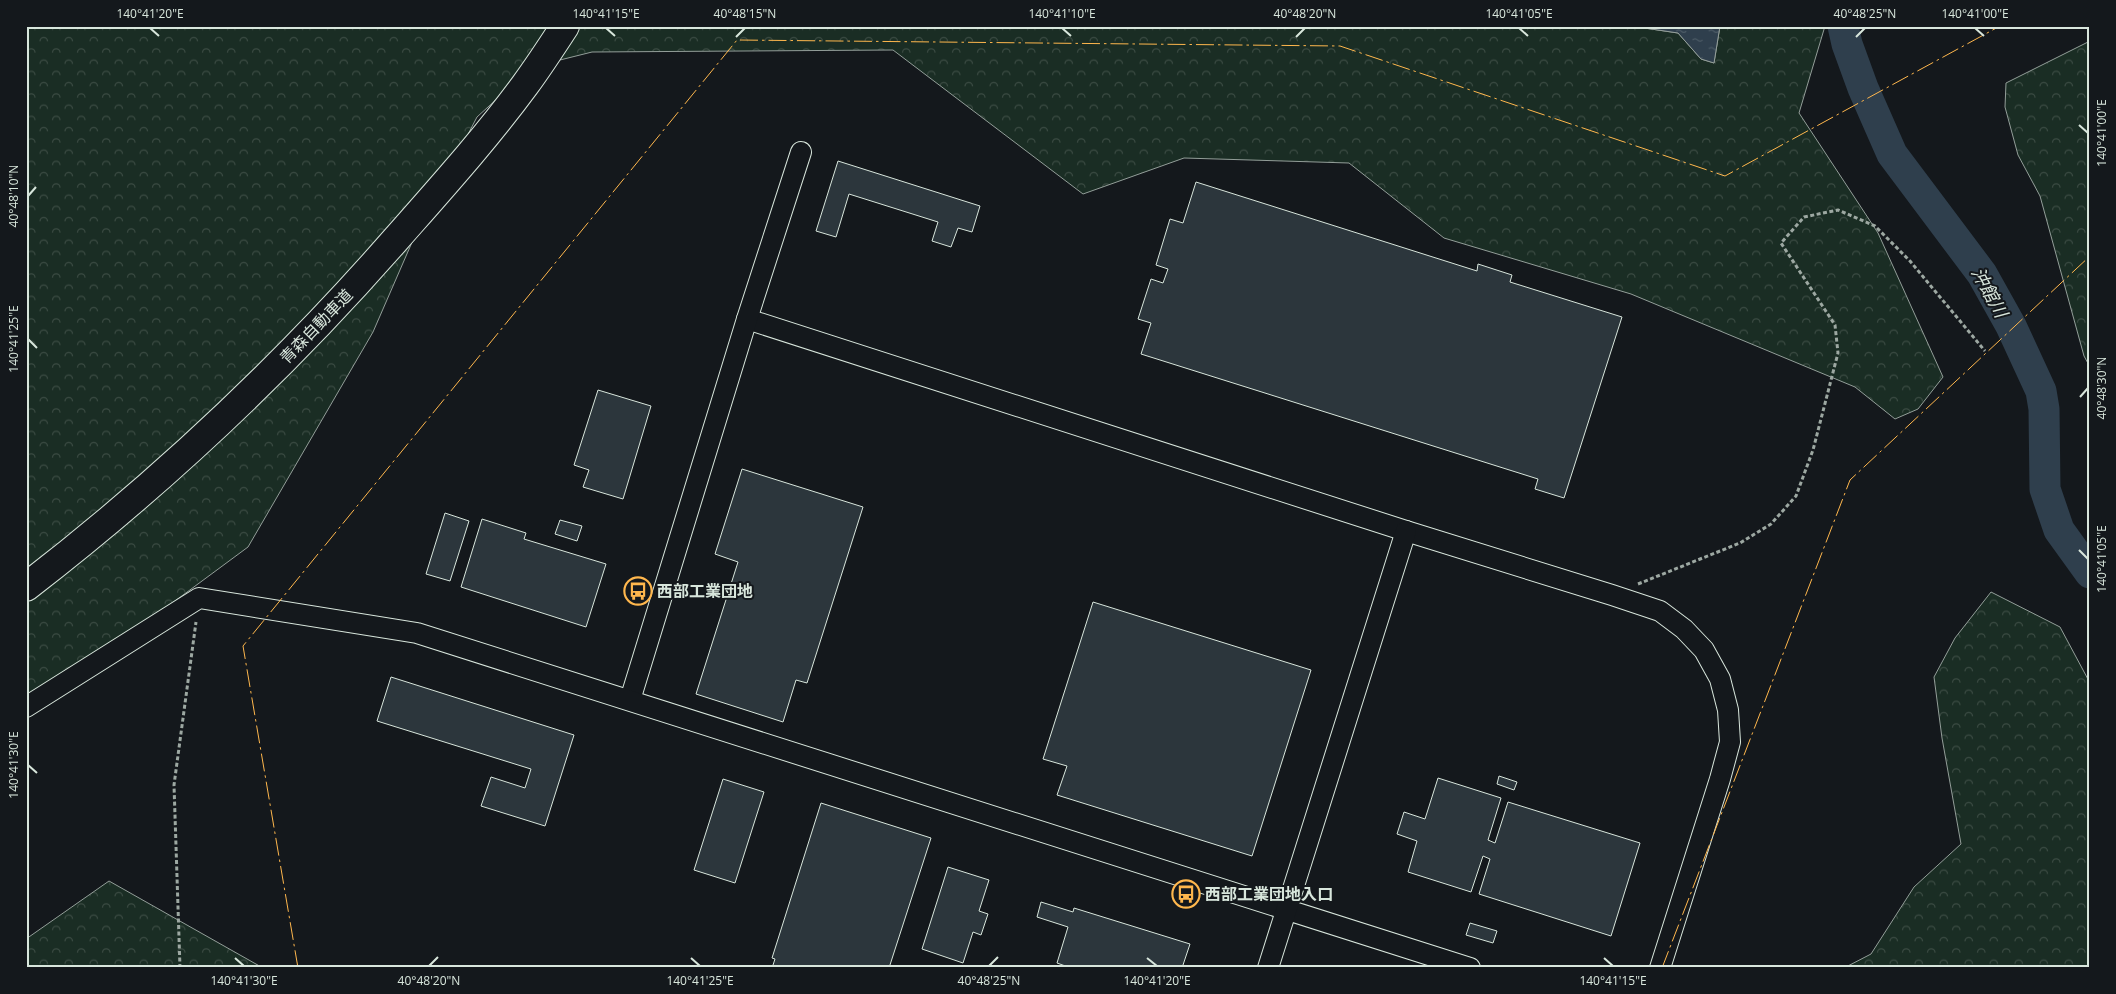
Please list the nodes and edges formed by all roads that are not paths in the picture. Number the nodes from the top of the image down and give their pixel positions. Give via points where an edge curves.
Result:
1 (565, 26) edge
2 (802, 152) dead end
3 (747, 319) junction
4 (1406, 531) junction
5 (26, 587) edge
6 (630, 700) junction
7 (26, 707) edge
8 (1286, 910) junction
9 (1268, 968) edge
10 (1470, 968) edge
11 (1660, 968) edge

1 - 5 highway, 青森自動車道 via 525,85 448,180 339,304 202,440
2 - 3 street
3 - 4 street
3 - 6 street
4 - 8 street
4 - 11 street via 1660,612 1684,629 1704,650 1720,679 1728,710 1730,742
6 - 7 street via 417,633 199,598
6 - 8 street
8 - 9 street
8 - 10 street

